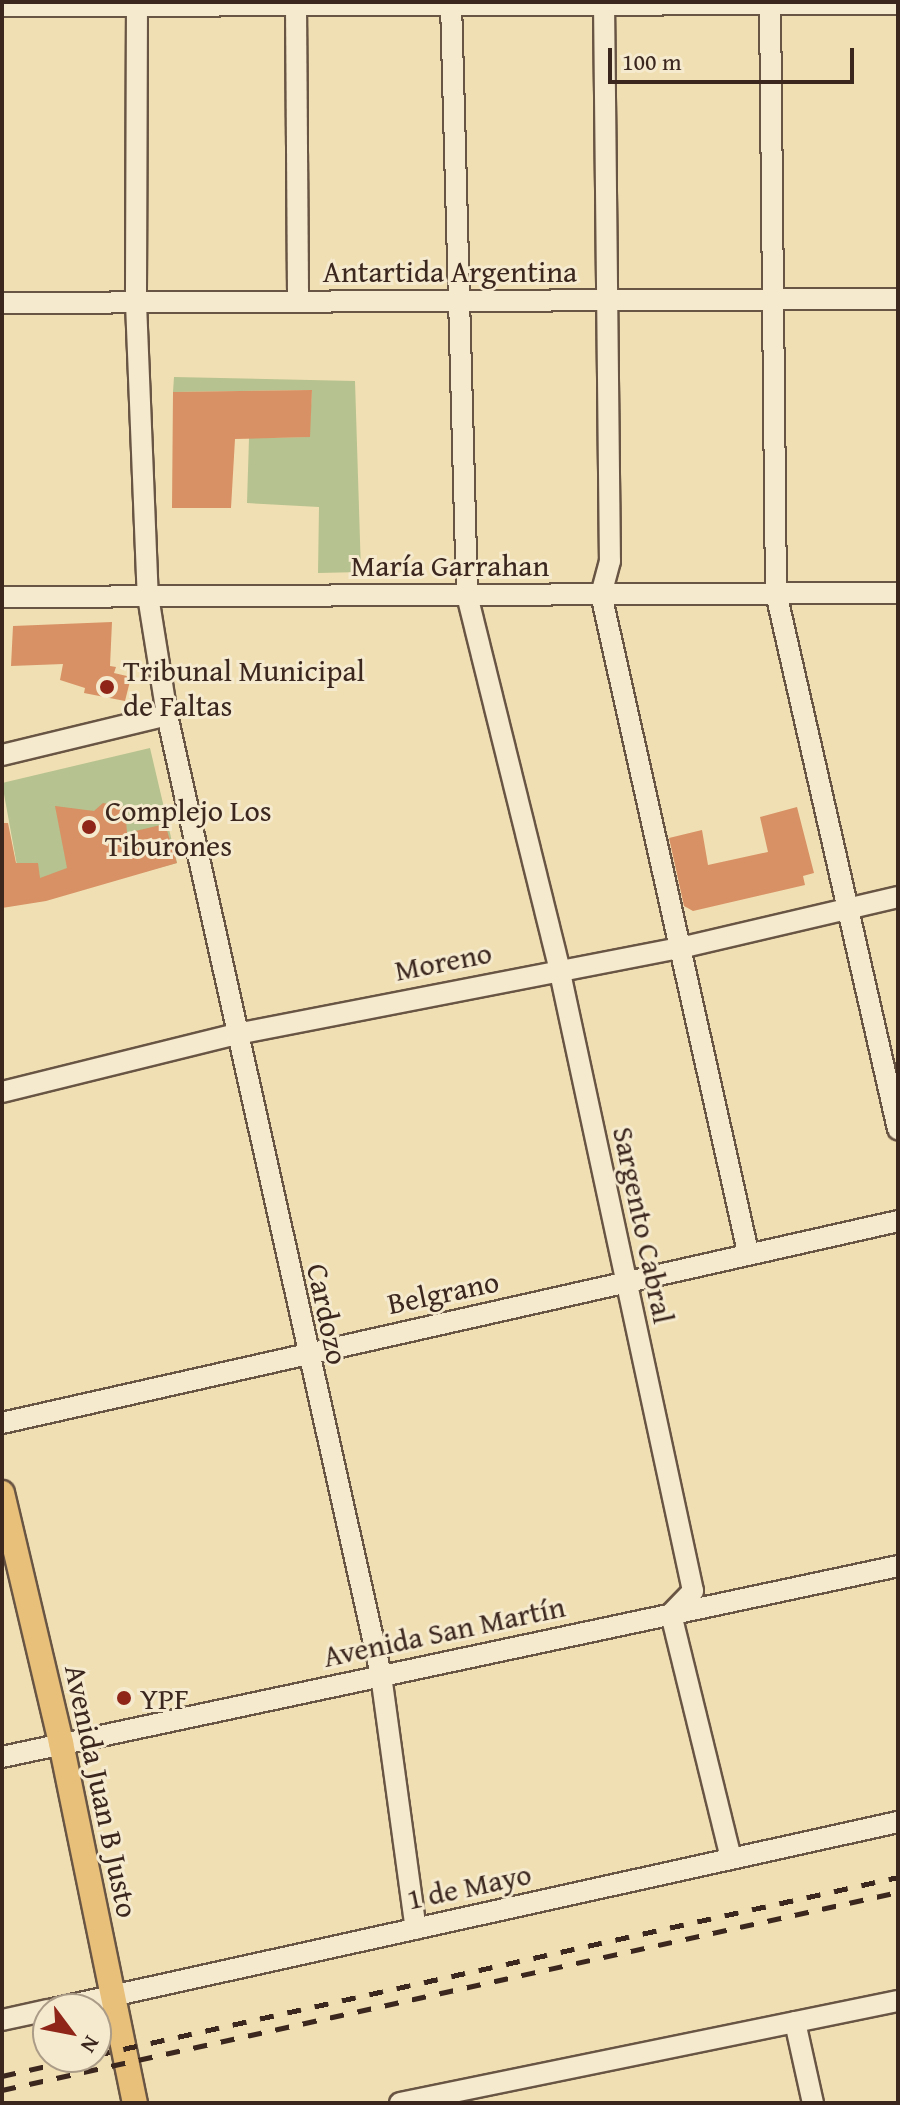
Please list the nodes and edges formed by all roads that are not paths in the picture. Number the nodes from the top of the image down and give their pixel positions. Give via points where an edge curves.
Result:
1 (451, 3) edge
2 (604, 3) edge
3 (770, 3) edge
4 (137, 4) edge
5 (898, 4) edge
6 (296, 5) junction
7 (2, 6) edge
8 (898, 299) edge
9 (607, 300) junction
10 (771, 300) junction
11 (459, 301) junction
12 (298, 302) junction
13 (2, 303) edge
14 (136, 303) junction
15 (776, 593) junction
16 (898, 593) edge
17 (601, 594) junction
18 (467, 595) junction
19 (148, 596) junction
20 (2, 597) edge
21 (167, 715) junction
22 (2, 755) edge
23 (898, 897) edge
24 (852, 909) junction
25 (676, 949) junction
26 (559, 968) junction
27 (237, 1034) junction
28 (2, 1092) edge
29 (898, 1129) edge
30 (898, 1221) edge
31 (748, 1252) junction
32 (624, 1283) junction
33 (305, 1352) junction
34 (2, 1423) edge
35 (2, 1493) edge
36 (898, 1566) edge
37 (671, 1614) junction
38 (381, 1675) junction
39 (61, 1743) junction
40 (2, 1757) edge
41 (898, 1822) edge
42 (731, 1859) junction
43 (416, 1929) junction
44 (110, 1993) edge
45 (112, 1996) edge
46 (112, 2000) edge
47 (898, 2001) edge
48 (32, 2014) edge
49 (2, 2020) edge
50 (795, 2022) junction
51 (480, 2094) edge
52 (135, 2103) edge
53 (400, 2103) edge
54 (813, 2103) edge

1 - 2 street
1 - 6 street
1 - 11 street, Sargento Cabral
2 - 3 street
2 - 9 street
3 - 5 street
3 - 10 street
4 - 6 street
4 - 7 street
4 - 14 street, Cardozo
6 - 12 street
8 - 10 street, Antartida Argentina
9 - 10 street, Antartida Argentina
9 - 11 street, Antartida Argentina
9 - 17 street via 610,561
10 - 15 street
11 - 12 street, Antartida Argentina
11 - 18 street, Sargento Cabral
12 - 14 street, Antartida Argentina
13 - 14 street, Antartida Argentina
14 - 19 street, Cardozo
15 - 16 street, María Garrahan
15 - 17 street, María Garrahan
15 - 24 street
17 - 18 street, María Garrahan
17 - 25 street
18 - 19 street, María Garrahan
18 - 26 street, Sargento Cabral
19 - 20 street, María Garrahan
19 - 21 street, Cardozo
21 - 22 street
21 - 27 street, Cardozo
23 - 24 street, Moreno
24 - 25 street, Moreno
24 - 29 street
25 - 26 street, Moreno
25 - 31 street
26 - 27 street, Moreno
26 - 32 street, Sargento Cabral
27 - 28 street, Moreno
27 - 33 street, Cardozo
30 - 31 street, Belgrano
31 - 32 street, Belgrano
32 - 33 street, Belgrano
32 - 37 street, Sargento Cabral via 693,1591
33 - 34 street, Belgrano
33 - 38 street, Cardozo
35 - 39 main road, Avenida Juan B Justo
36 - 37 street, Avenida San Martín
37 - 38 street, Avenida San Martín
37 - 42 street
38 - 39 street, Avenida San Martín
38 - 43 street, Cardozo
39 - 40 street, Avenida San Martín
39 - 44 main road, Avenida Juan B Justo
41 - 42 street, 1 de Mayo
42 - 43 street, 1 de Mayo
43 - 45 street, 1 de Mayo
46 - 52 main road, Avenida Juan B Justo
47 - 50 street
48 - 49 street, 1 de Mayo
50 - 51 street
50 - 54 street
51 - 53 street

